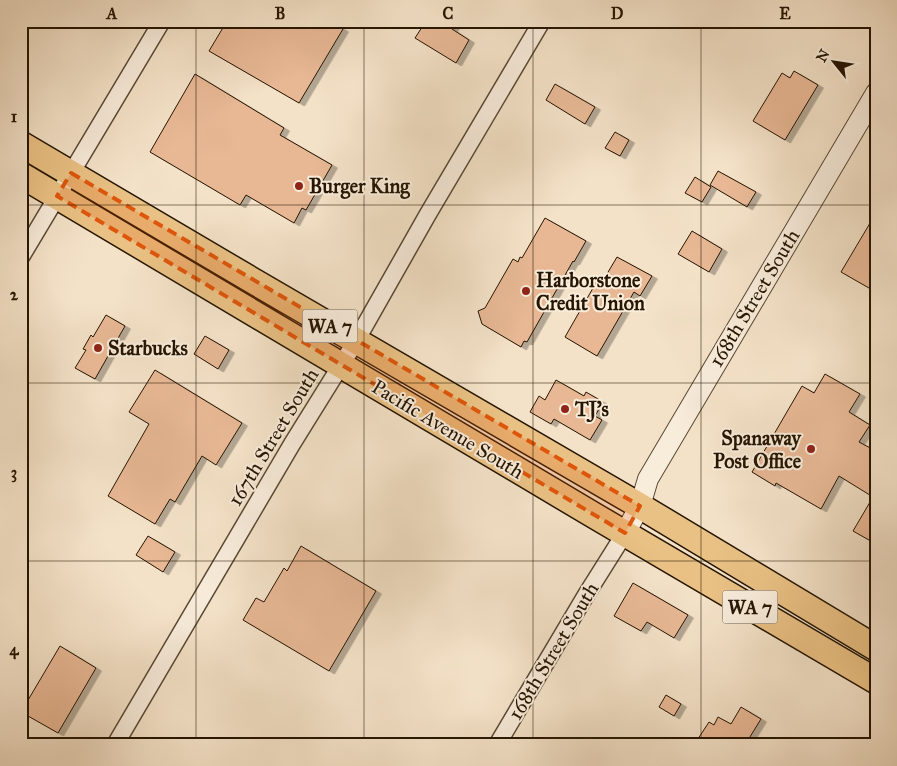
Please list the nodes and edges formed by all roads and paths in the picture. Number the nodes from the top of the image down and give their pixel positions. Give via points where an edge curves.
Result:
1 (162, 21) edge
2 (542, 21) edge
3 (876, 93) edge
4 (876, 115) edge
5 (21, 144) edge
6 (71, 173) junction
7 (21, 175) edge
8 (57, 196) junction
9 (21, 258) edge
10 (356, 341) junction
11 (341, 365) junction
12 (640, 506) junction
13 (625, 533) junction
14 (876, 648) edge
15 (876, 680) edge
16 (115, 745) edge
17 (497, 745) edge

1 - 6 street
2 - 10 street, 167th Street South
3 - 12 street, 168th Street South via 648,479
4 - 12 street, 168th Street South via 658,487
5 - 6 main road, Pacific Avenue South / WA 7
6 - 8 street
6 - 10 main road, Pacific Avenue South / WA 7
7 - 8 main road, Pacific Avenue South / WA 7
8 - 9 street
8 - 11 main road, Pacific Avenue South / WA 7
10 - 11 street, 167th Street South
10 - 12 main road, Pacific Avenue South / WA 7
11 - 13 main road, Pacific Avenue South / WA 7
11 - 16 street, 167th Street South
12 - 13 street, 168th Street South
12 - 14 main road, Pacific Avenue South / WA 7
13 - 15 main road, Pacific Avenue South / WA 7
13 - 17 street, 168th Street South

